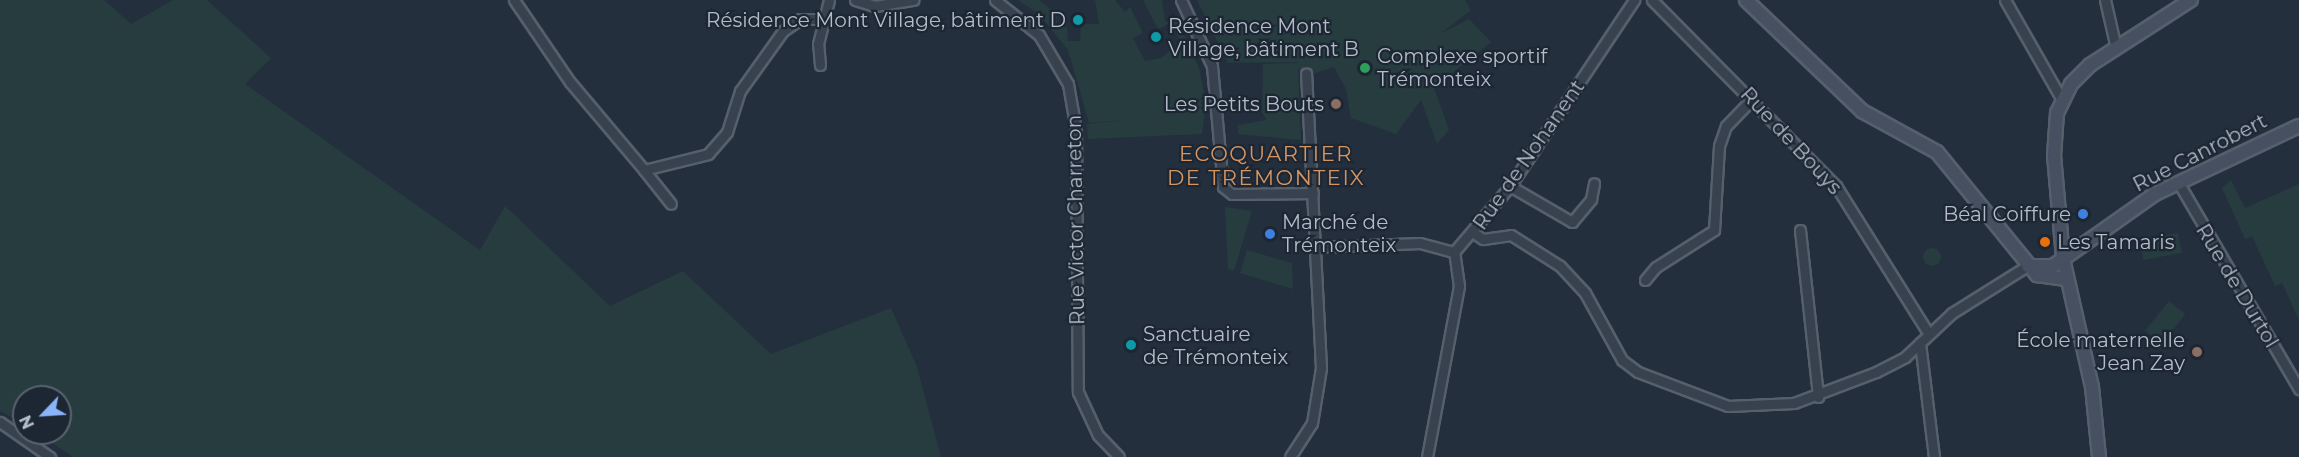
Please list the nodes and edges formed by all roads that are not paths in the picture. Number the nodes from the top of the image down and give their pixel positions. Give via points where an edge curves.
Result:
1 (514, 0) edge
2 (829, 0) edge
3 (855, 0) edge
4 (914, 0) edge
5 (995, 0) edge
6 (1181, 0) edge
7 (1634, 0) edge
8 (1652, 0) edge
9 (1746, 0) edge
10 (2005, 0) edge
11 (2105, 0) edge
12 (2191, 0) edge
13 (825, 19) junction
14 (2116, 48) junction
15 (820, 65) dead end
16 (1306, 73) dead end
17 (1752, 99) junction
18 (2062, 100) junction
19 (2299, 126) edge
20 (644, 170) junction
21 (2178, 182) junction
22 (1594, 183) dead end
23 (1510, 186) junction
24 (1313, 193) junction
25 (671, 204) dead end
26 (1800, 230) dead end
27 (1474, 232) junction
28 (1316, 247) junction
29 (1454, 252) junction
30 (2063, 258) junction
31 (2026, 266) junction
32 (2066, 279) junction
33 (1645, 280) dead end
34 (1927, 331) junction
35 (1920, 342) junction
36 (2299, 389) edge
37 (1818, 397) junction
38 (0, 422) edge
39 (50, 457) edge
40 (1119, 457) edge
41 (1290, 457) edge
42 (1427, 457) edge
43 (1934, 457) edge
44 (2098, 457) edge

1 - 20 street via 570,82
2 - 13 street
3 - 4 street via 875,6
5 - 40 street, Rue Victor Charreton via 1039,35 1068,84 1076,130 1078,392 1098,435
6 - 24 street via 1212,66 1223,188 1232,194
7 - 23 street, Rue de Nohanent
8 - 17 street, Rue de Bouys
9 - 31 street via 1862,111 1937,152
10 - 18 street
11 - 14 street
12 - 14 street
13 - 15 street
13 - 20 street via 800,19 783,31 740,91 727,132 708,154
14 - 18 street via 2080,75
16 - 24 street
17 - 33 street via 1726,126 1719,146 1714,230 1656,267
17 - 34 street, Rue de Bouys via 1836,186
18 - 30 street via 2054,147
19 - 21 street, Rue Canrobert
20 - 25 street
21 - 30 street, Rue Canrobert
21 - 36 street, Rue de Durtol
22 - 23 street via 1591,199 1572,222
23 - 27 street, Rue de Nohanent
24 - 28 street
26 - 37 street
27 - 29 street, Rue de Nohanent
27 - 37 street via 1483,239 1511,236 1560,266 1585,293 1622,360 1638,372 1728,405
28 - 29 street via 1420,243
28 - 41 street via 1318,403
29 - 42 street via 1458,286
30 - 31 street, Rue Canrobert via 2047,268
30 - 32 street
31 - 32 street via 2037,275
31 - 34 street
32 - 44 street via 2092,387
34 - 35 street
35 - 37 street via 1886,367
35 - 43 street
38 - 39 street

